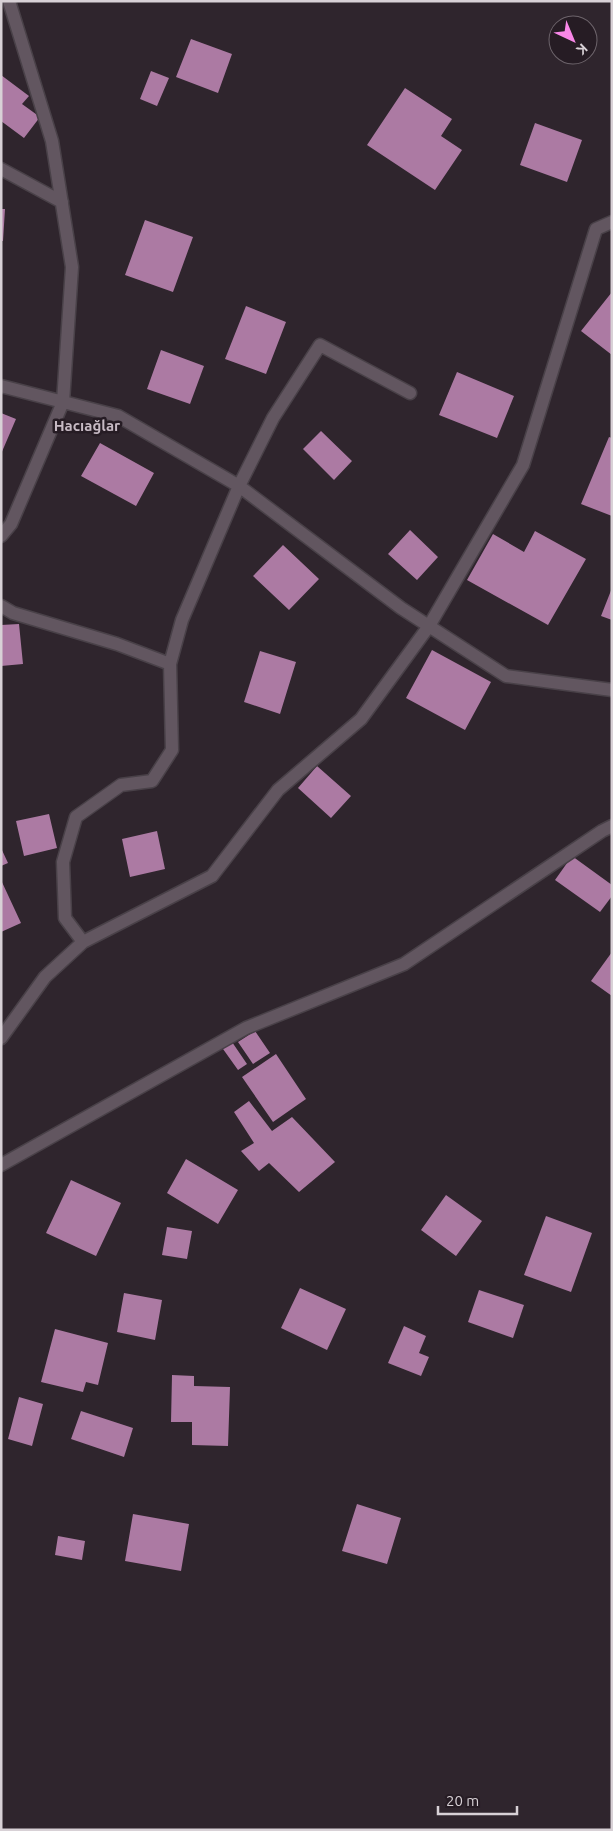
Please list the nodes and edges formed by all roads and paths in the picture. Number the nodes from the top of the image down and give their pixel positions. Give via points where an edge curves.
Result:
1 (9, 1) edge
2 (1, 169) edge
3 (62, 202) junction
4 (612, 222) edge
5 (1, 386) edge
6 (410, 393) dead end
7 (63, 402) junction
8 (239, 486) junction
9 (1, 536) edge
10 (1, 606) edge
11 (429, 626) junction
12 (170, 664) junction
13 (612, 690) edge
14 (612, 826) edge
15 (83, 942) junction
16 (1, 1038) edge
17 (1, 1165) edge

1 - 3 street via 52,141
2 - 3 street
3 - 7 street via 72,266
4 - 11 street via 596,229 523,465
5 - 7 street
6 - 8 street via 320,345 273,418
7 - 8 street via 118,416
7 - 9 street via 10,524
8 - 11 street
8 - 12 street via 182,620
10 - 12 street via 13,613 117,644
11 - 13 street via 506,676
11 - 15 street via 361,719 278,790 212,876
12 - 15 street via 172,750 152,781 121,786 76,817 63,862 65,918
14 - 17 street via 404,964 246,1028
15 - 16 street via 45,978

